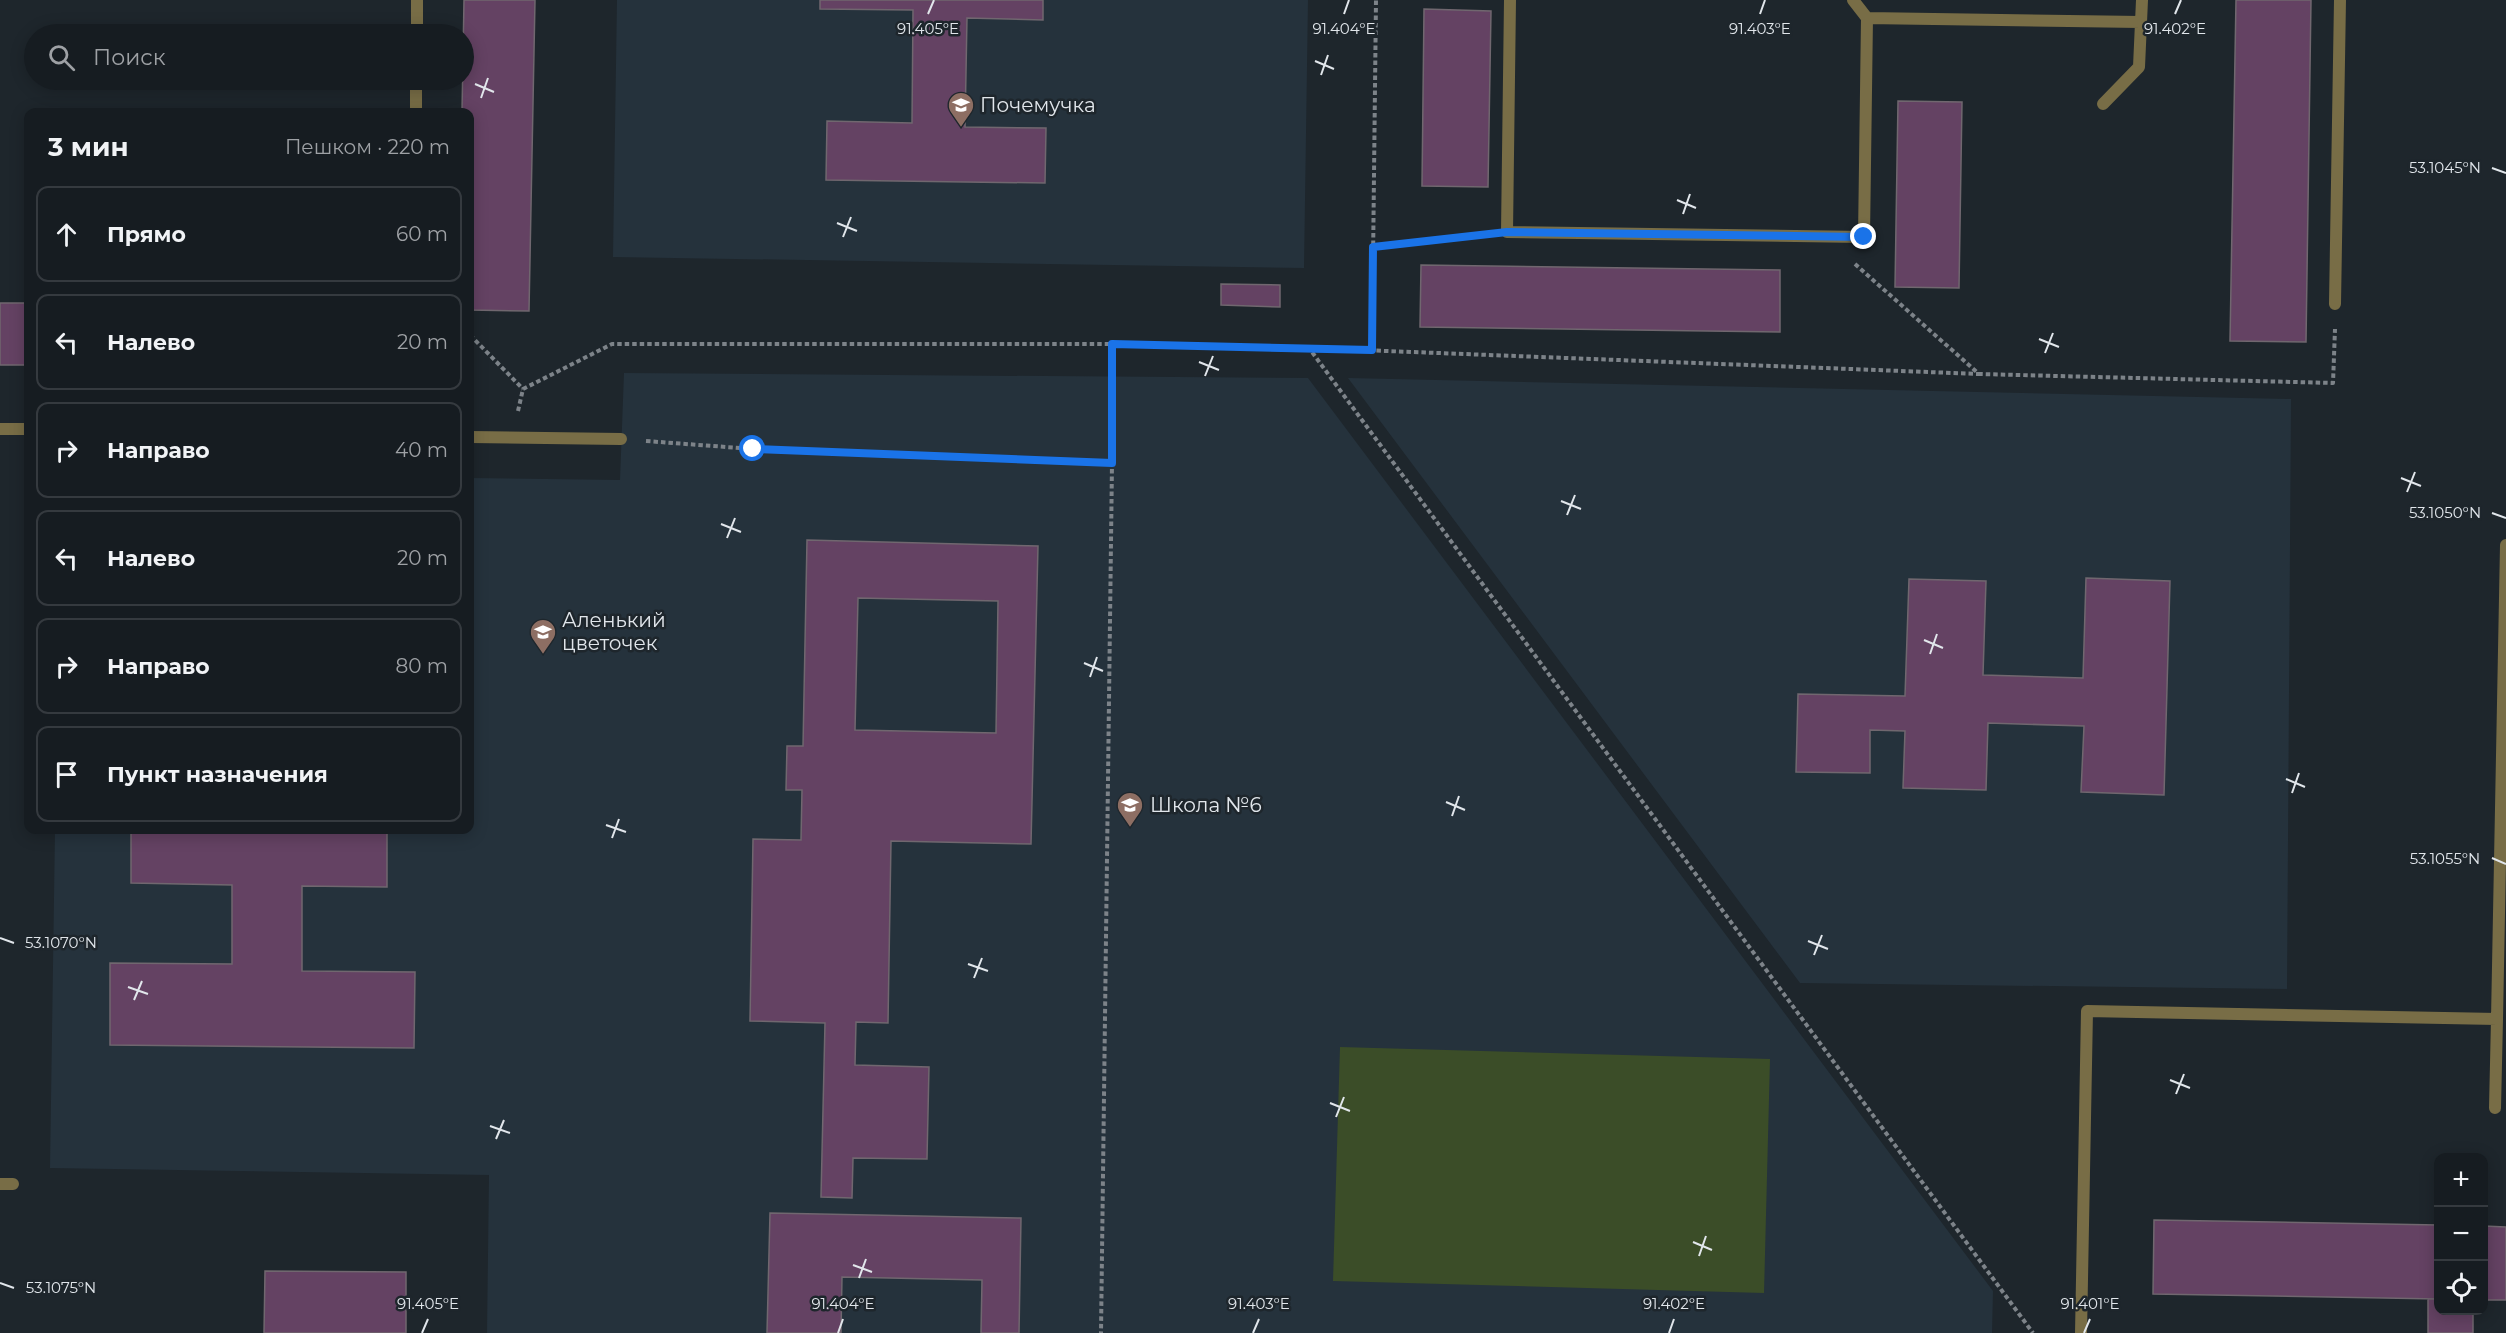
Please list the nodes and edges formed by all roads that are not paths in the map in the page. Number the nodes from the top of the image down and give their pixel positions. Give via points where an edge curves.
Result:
1 (417, 0) edge
2 (1510, 0) edge
3 (1853, 0) edge
4 (2142, 0) edge
5 (2340, 0) edge
6 (1867, 18) junction
7 (2141, 22) junction
8 (417, 24) edge
9 (416, 90) edge
10 (2103, 104) dead end
11 (416, 108) edge
12 (2335, 304) road end
13 (0, 429) edge
14 (24, 429) edge
15 (474, 437) edge
16 (621, 439) road end
17 (2506, 545) edge
18 (2504, 760) edge
19 (2497, 1018) junction
20 (2495, 1108) dead end
21 (0, 1184) edge
22 (13, 1184) dead end
23 (2081, 1333) edge

1 - 8 lane
2 - 6 lane via 1507,232 1864,237
3 - 6 lane
4 - 7 lane
5 - 12 lane
6 - 7 lane
7 - 10 lane via 2139,67
9 - 11 lane
13 - 14 lane
15 - 16 lane
17 - 18 lane
18 - 19 lane
19 - 20 lane
19 - 23 lane via 2087,1011
21 - 22 lane

